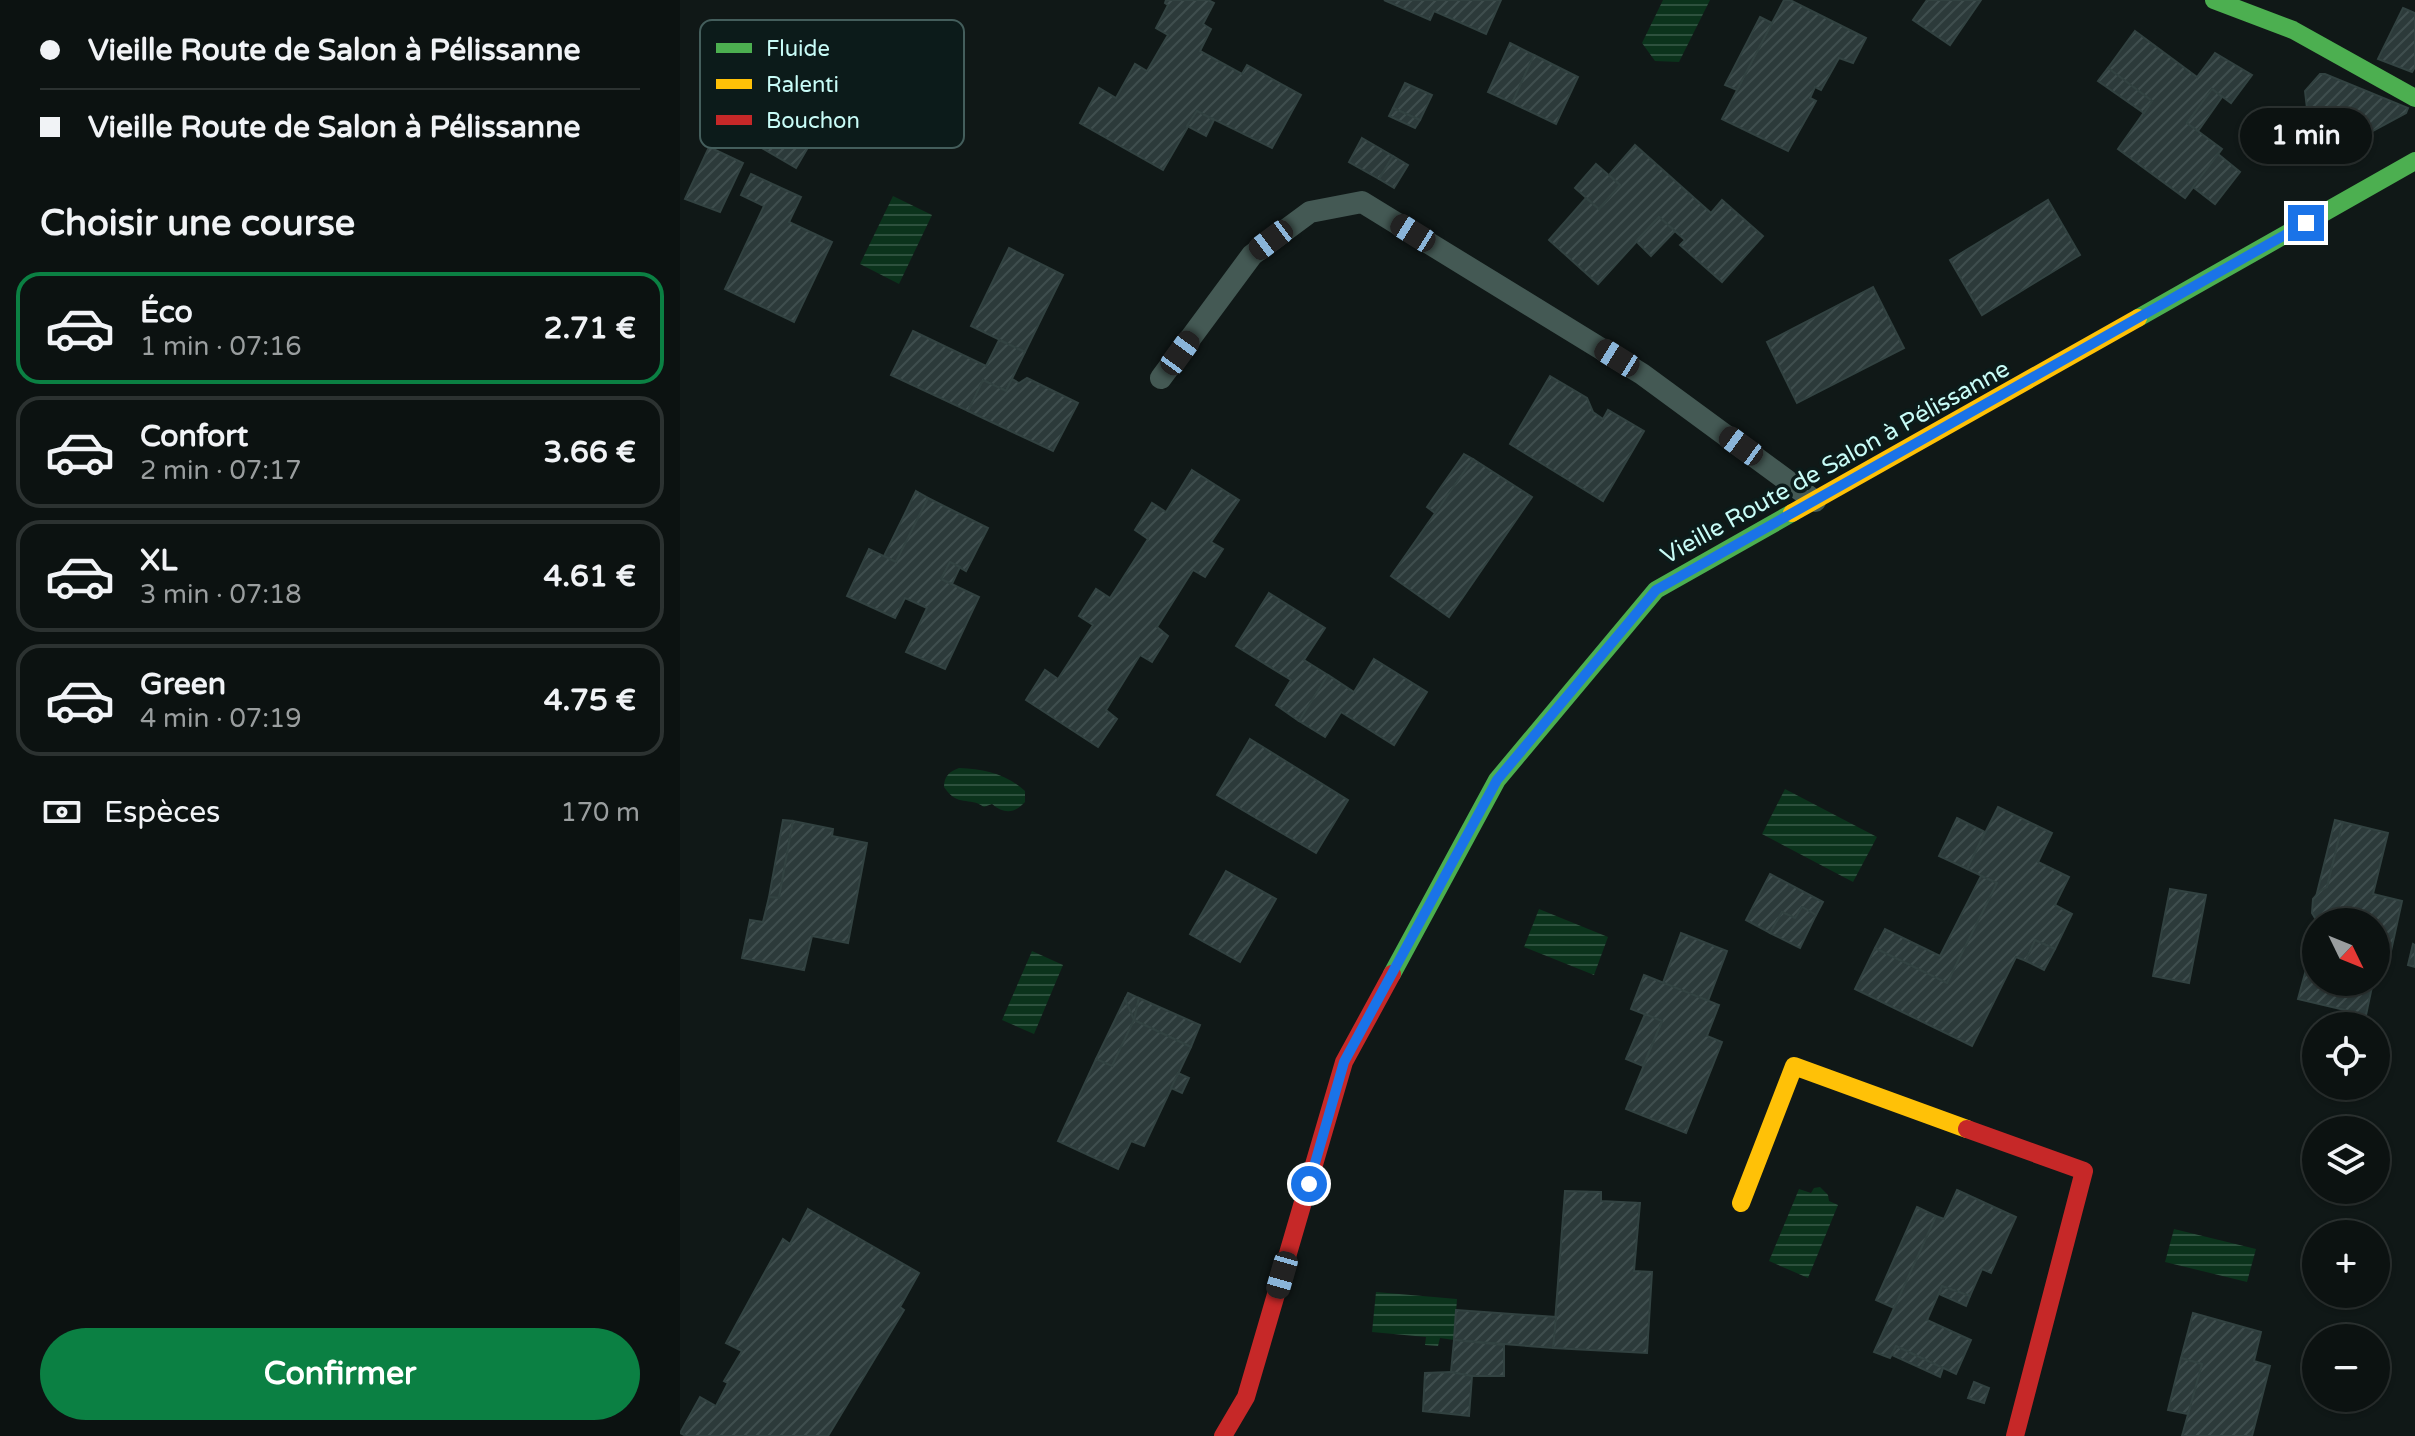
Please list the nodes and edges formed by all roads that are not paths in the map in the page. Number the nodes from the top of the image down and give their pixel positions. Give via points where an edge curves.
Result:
1 (2214, 0) edge
2 (2415, 98) edge
3 (2415, 161) edge
4 (1161, 378) dead end
5 (1815, 501) junction
6 (1741, 1203) dead end
7 (1223, 1436) edge
8 (2015, 1436) edge

1 - 2 street via 2293,30
3 - 5 street, Vieille Route de Salon à Pélissanne
4 - 5 lane via 1252,255 1310,212 1362,202 1642,374
5 - 7 street, Vieille Route de Salon à Pélissanne via 1656,590 1497,780 1344,1062 1246,1397
6 - 8 street via 1794,1066 2084,1171

